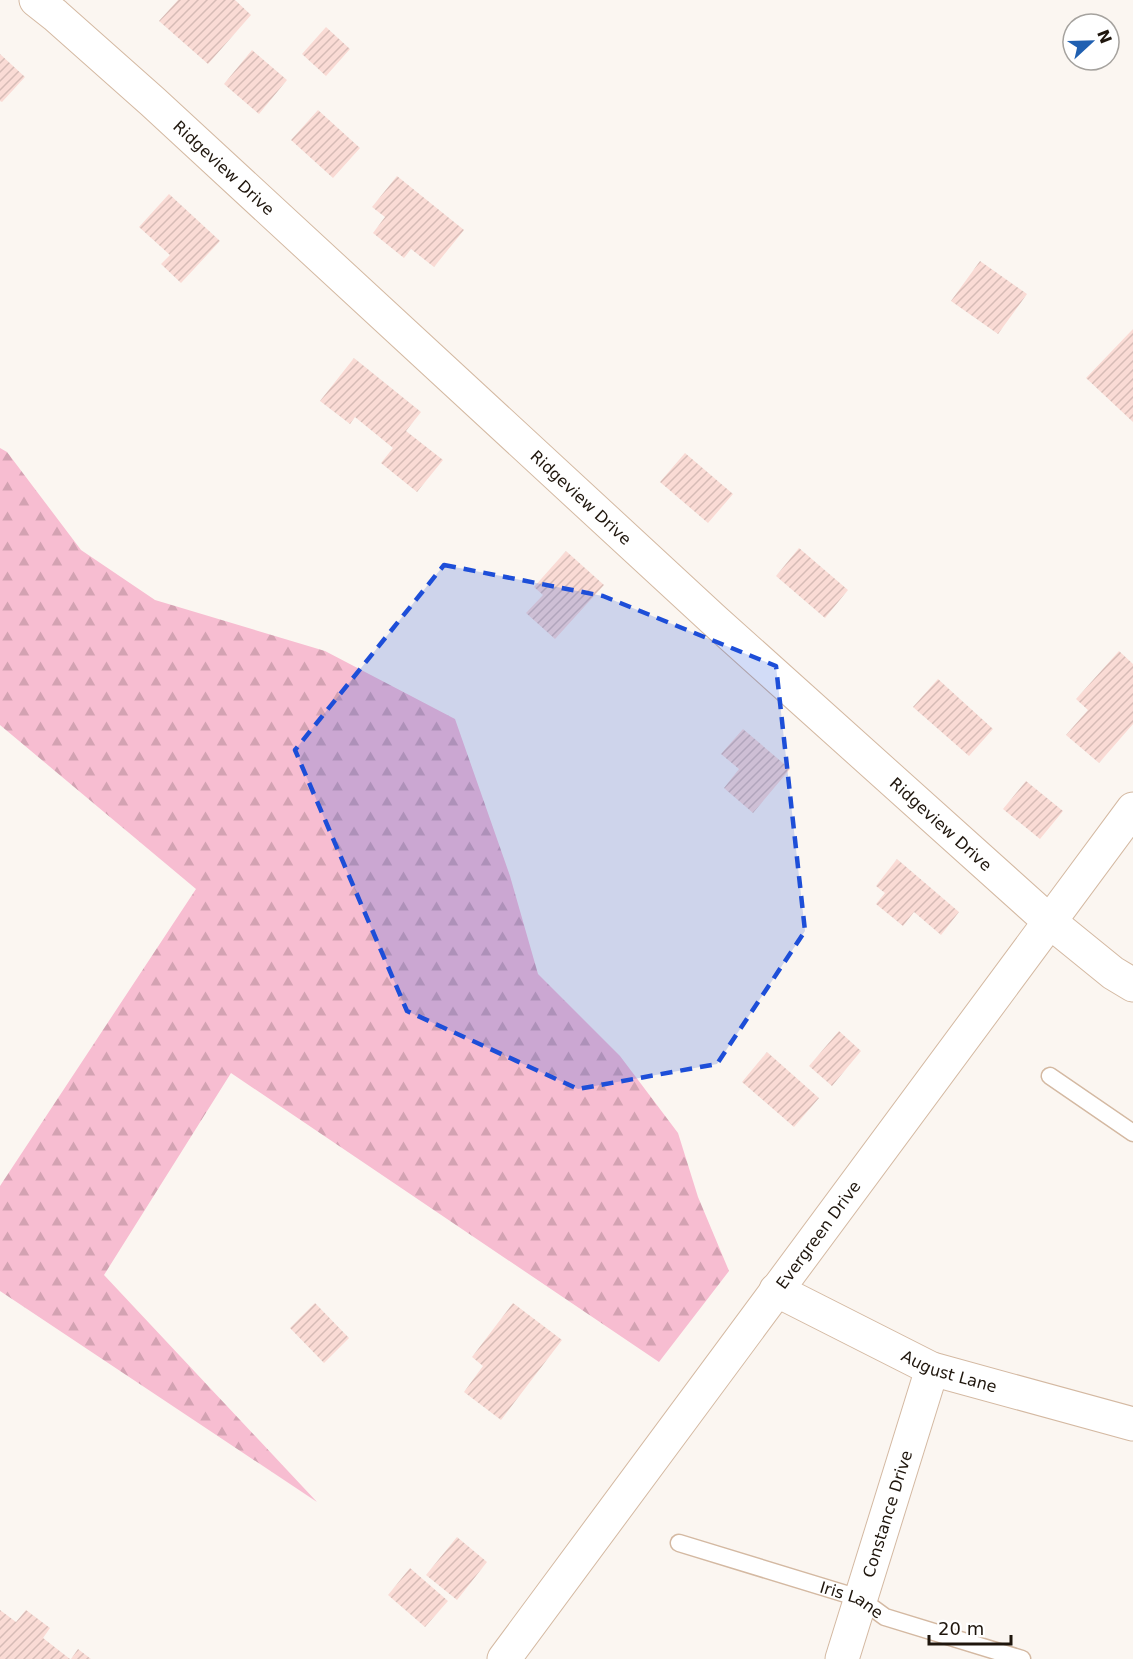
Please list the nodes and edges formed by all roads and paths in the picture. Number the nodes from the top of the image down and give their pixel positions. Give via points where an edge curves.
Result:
1 (36, 0) edge
2 (1133, 809) edge
3 (1049, 921) junction
4 (1133, 985) edge
5 (1050, 1076) dead end
6 (1133, 1133) edge
7 (776, 1290) junction
8 (932, 1369) junction
9 (1133, 1424) edge
10 (680, 1544) dead end
11 (859, 1598) junction
12 (504, 1659) edge
13 (842, 1659) edge
14 (1022, 1659) edge

1 - 3 street, Ridgeview Drive via 153,102 714,620
2 - 3 street, Evergreen Drive
3 - 4 street, Ridgeview Drive
3 - 7 street, Evergreen Drive
5 - 6 lane
7 - 8 street, August Lane
7 - 12 street, Evergreen Drive
8 - 9 street, August Lane
8 - 11 street, Constance Drive
10 - 11 lane, Iris Lane
11 - 13 street, Constance Drive
11 - 14 lane, Iris Lane via 885,1617

